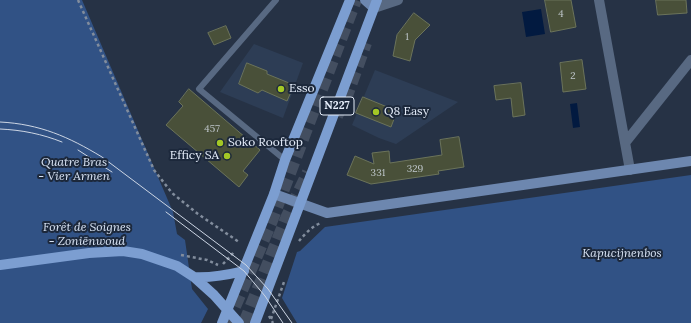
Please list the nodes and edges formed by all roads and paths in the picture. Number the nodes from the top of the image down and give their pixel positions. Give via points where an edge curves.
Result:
1 (78, 0) edge
2 (276, 0) edge
3 (350, 0) edge
4 (365, 0) edge
5 (398, 0) edge
6 (599, 0) edge
7 (376, 4) edge
8 (691, 60) edge
9 (625, 143) junction
10 (285, 160) junction
11 (691, 161) edge
12 (630, 170) junction
13 (274, 194) junction
14 (300, 204) junction
15 (327, 213) junction
16 (239, 242) dead end
17 (298, 243) dead end
18 (235, 251) dead end
19 (0, 265) edge
20 (221, 266) dead end
21 (244, 271) junction
22 (194, 277) junction
23 (285, 281) dead end
24 (227, 311) junction
25 (222, 323) edge
26 (239, 323) edge
27 (256, 323) edge
28 (273, 323) edge

1 - 16 path via 154,170 172,193
2 - 10 lane via 199,89
3 - 10 main road, N227
4 - 7 street
5 - 7 street
6 - 9 street
7 - 14 main road, N227
8 - 9 street
9 - 12 street
10 - 13 main road, N227
11 - 12 street
12 - 15 street
13 - 14 street
13 - 21 main road, N227
14 - 15 street
14 - 27 main road, N227
15 - 17 path via 327,220 316,224
18 - 20 path
19 - 22 main road via 123,251 162,260
21 - 22 main road via 206,278
21 - 24 main road, N227
22 - 24 main road
23 - 28 path via 271,320
24 - 25 main road, N227
24 - 26 main road

